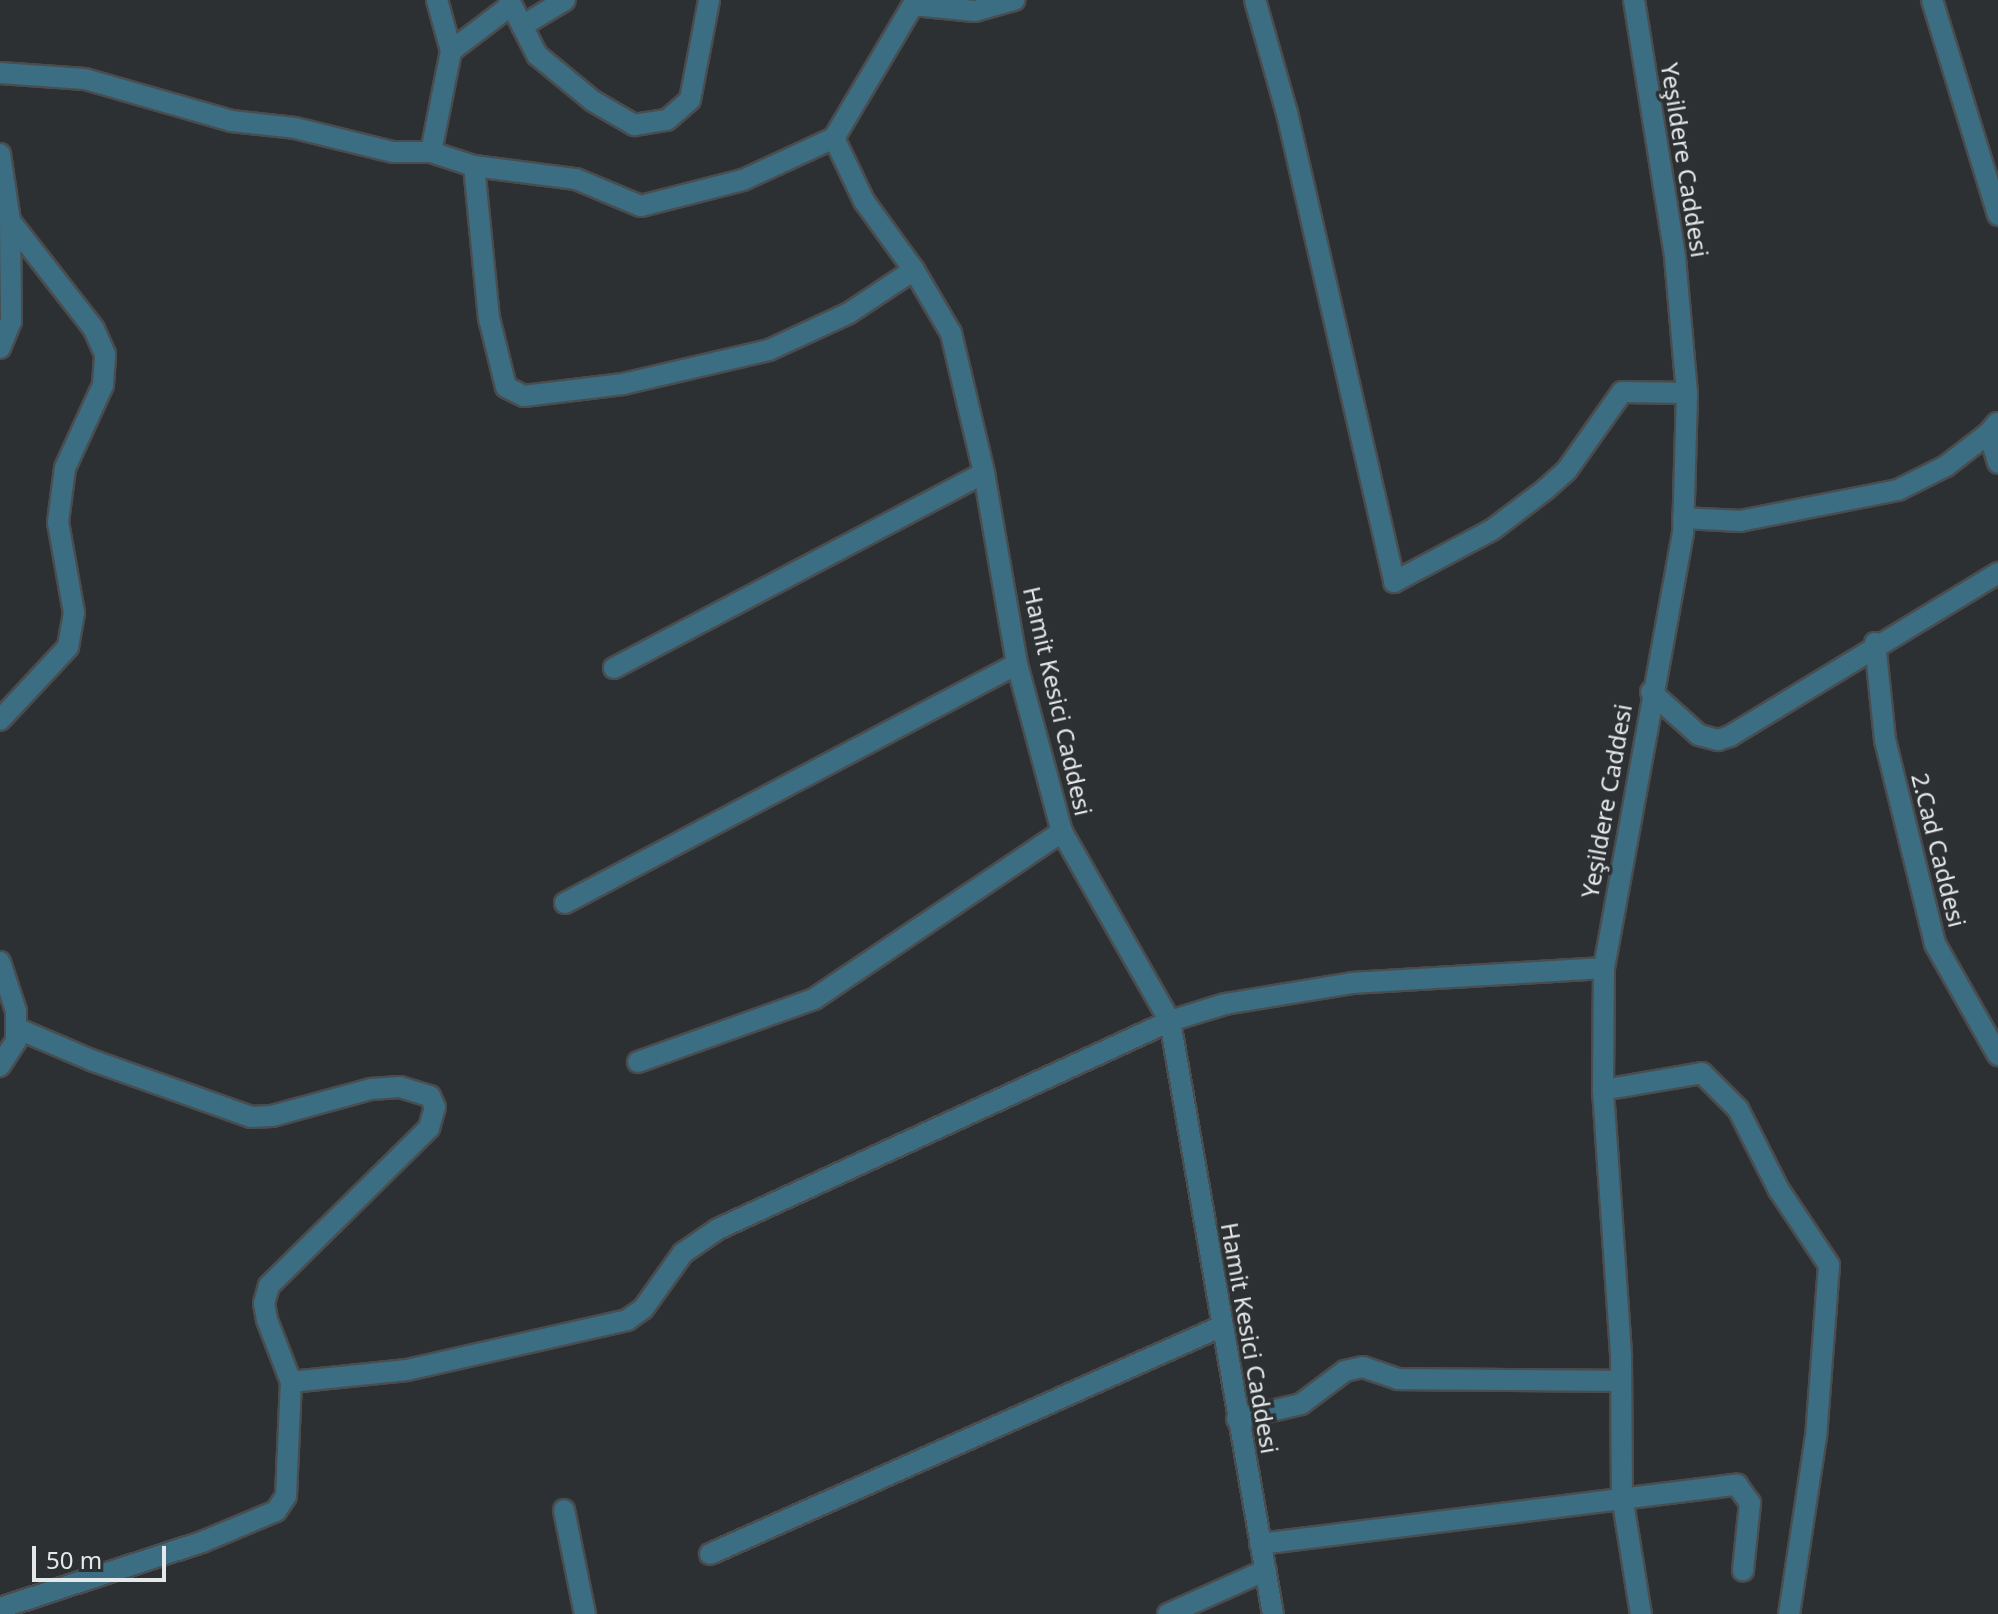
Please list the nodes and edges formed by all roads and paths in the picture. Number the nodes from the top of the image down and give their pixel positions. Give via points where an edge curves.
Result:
1 (437, 0) edge
2 (565, 0) edge
3 (709, 0) edge
4 (1014, 0) edge
5 (1255, 0) edge
6 (1634, 0) edge
7 (1932, 0) edge
8 (510, 3) edge
9 (915, 3) edge
10 (522, 26) junction
11 (451, 51) junction
12 (0, 73) edge
13 (834, 138) junction
14 (431, 152) junction
15 (0, 154) edge
16 (474, 166) junction
17 (1998, 215) edge
18 (10, 221) junction
19 (914, 270) junction
20 (0, 348) edge
21 (1687, 393) junction
22 (1993, 428) edge
23 (1998, 463) edge
24 (984, 473) junction
25 (1683, 518) junction
26 (1998, 573) edge
27 (1875, 643) junction
28 (1017, 664) junction
29 (614, 668) dead end
30 (1651, 692) junction
31 (0, 720) edge
32 (1062, 832) junction
33 (565, 903) dead end
34 (0, 962) edge
35 (1604, 968) junction
36 (1170, 1021) junction
37 (16, 1028) junction
38 (1998, 1055) edge
39 (638, 1062) dead end
40 (0, 1066) edge
41 (1603, 1090) junction
42 (1220, 1327) junction
43 (1621, 1381) junction
44 (291, 1382) junction
45 (1237, 1419) junction
46 (1622, 1496) junction
47 (564, 1510) dead end
48 (1260, 1544) junction
49 (710, 1554) dead end
50 (1266, 1570) junction
51 (1743, 1571) dead end
52 (0, 1608) edge
53 (585, 1614) edge
54 (1168, 1614) edge
55 (1273, 1614) edge
56 (1641, 1614) edge
57 (1789, 1614) edge

1 - 11 street
2 - 10 street
3 - 10 street via 690,100 667,120 634,125 593,101 537,55
4 - 9 street via 975,11
5 - 21 street via 1287,113 1394,582 1492,530 1546,489 1567,470 1622,392
6 - 21 street, Yeşildere Caddesi via 1675,257
7 - 17 street
8 - 10 street
8 - 11 street
9 - 13 street
11 - 14 street
12 - 14 street via 85,79 231,121 295,128 393,152
13 - 16 street via 743,180 641,206 576,179
13 - 19 street, Hamit Kesici Caddesi via 864,201
14 - 16 street
15 - 18 street
16 - 19 street via 489,318 506,387 524,396 623,384 769,350 849,313
18 - 20 street via 11,321
18 - 31 street via 94,329 105,354 103,385 65,468 58,522 74,613 68,647
19 - 24 street, Hamit Kesici Caddesi via 962,363
21 - 25 street, Yeşildere Caddesi
22 - 23 street
22 - 25 street via 1946,466 1898,490 1753,519
24 - 28 street, Hamit Kesici Caddesi
24 - 29 street
25 - 30 street, Yeşildere Caddesi
26 - 27 street
27 - 30 street via 1718,740 1699,735
27 - 38 street, 2.Cad Caddesi via 1885,740 1935,944
28 - 32 street, Hamit Kesici Caddesi
28 - 33 street
30 - 35 street, Yeşildere Caddesi
32 - 36 street, Hamit Kesici Caddesi
32 - 39 street via 814,999
34 - 37 street via 16,1011
35 - 36 street via 1353,983 1225,1004
35 - 41 street, Yeşildere Caddesi
36 - 42 street, Hamit Kesici Caddesi
36 - 44 street via 718,1229 683,1253 643,1309 627,1320 407,1370
37 - 40 street via 16,1041
37 - 44 street via 251,1117 371,1089 400,1087 430,1096 435,1107 429,1128 269,1286 267,1320
41 - 43 street, Yeşildere Caddesi
41 - 57 street via 1702,1073 1738,1109 1779,1190 1829,1265 1816,1436
42 - 45 street, Hamit Kesici Caddesi
42 - 49 street
43 - 45 street via 1398,1379 1363,1367 1345,1371 1301,1404
43 - 46 street, Yeşildere Caddesi
44 - 52 street via 286,1496 276,1511 202,1542
45 - 48 street, Hamit Kesici Caddesi
46 - 48 street
46 - 51 street via 1737,1485 1750,1503
46 - 56 street, Yeşildere Caddesi
47 - 53 street
48 - 50 street, Hamit Kesici Caddesi
50 - 54 street
50 - 55 street, Hamit Kesici Caddesi

